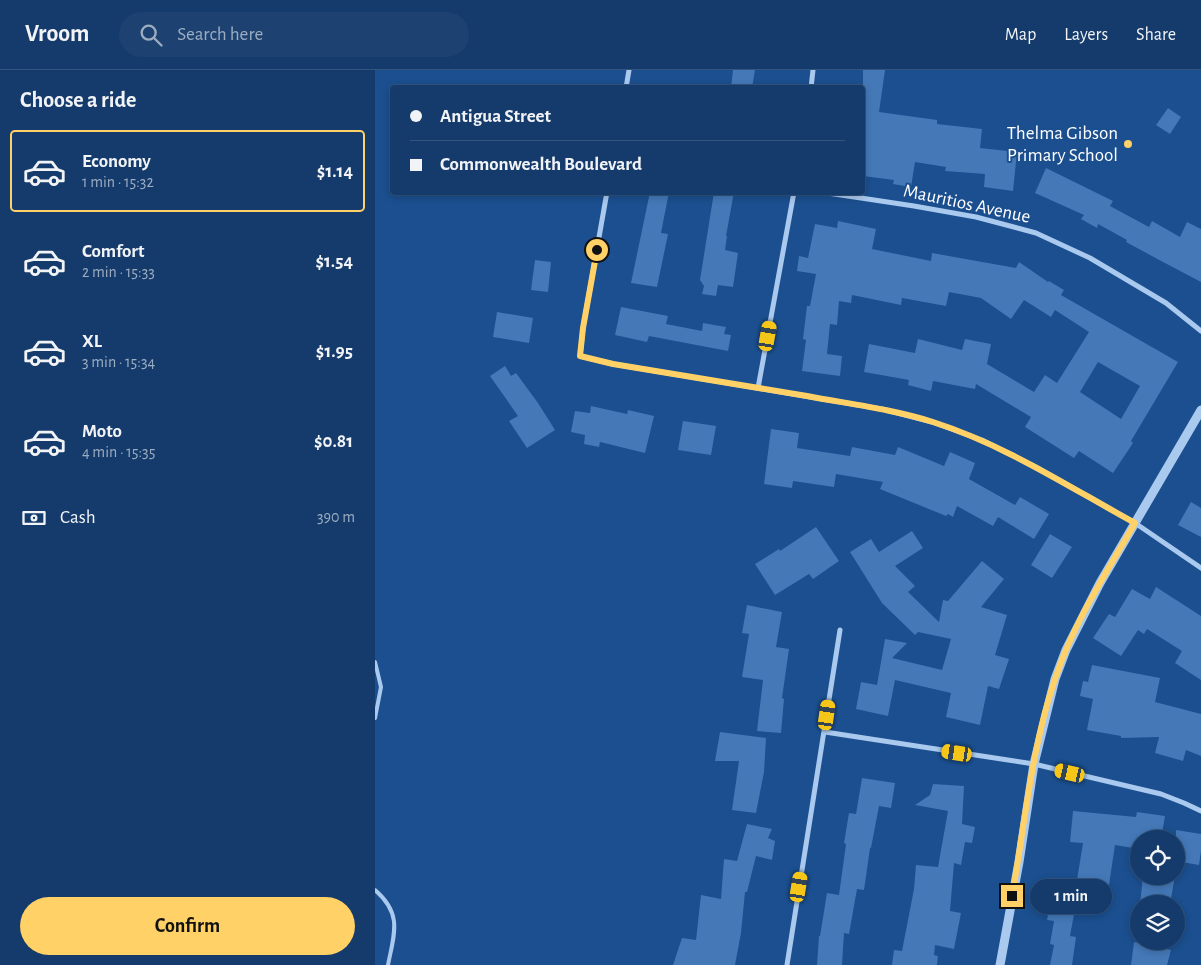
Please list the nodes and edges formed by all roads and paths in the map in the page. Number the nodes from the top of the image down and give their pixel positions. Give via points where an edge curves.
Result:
1 (629, 70) edge
2 (813, 70) edge
3 (626, 85) edge
4 (811, 85) edge
5 (606, 195) edge
6 (793, 195) edge
7 (841, 195) edge
8 (1201, 330) edge
9 (759, 388) junction
10 (1201, 410) edge
11 (1135, 523) junction
12 (1201, 568) edge
13 (840, 630) dead end
14 (375, 662) edge
15 (375, 718) edge
16 (825, 732) junction
17 (1034, 764) junction
18 (1201, 811) edge
19 (375, 890) edge
20 (389, 965) edge
21 (787, 965) edge
22 (1000, 965) edge

1 - 3 street
2 - 4 street
5 - 9 street via 580,356
6 - 9 street
7 - 8 street, Mauritios Avenue via 976,217 1036,233 1090,258 1166,303
9 - 11 street via 883,409 932,422 1036,467
10 - 11 street
11 - 12 street
11 - 17 street via 1066,650 1055,679
13 - 16 street
14 - 15 lane via 381,687
16 - 17 street
16 - 21 street
17 - 18 street via 1161,794
17 - 22 street
19 - 20 lane via 385,899 395,918

